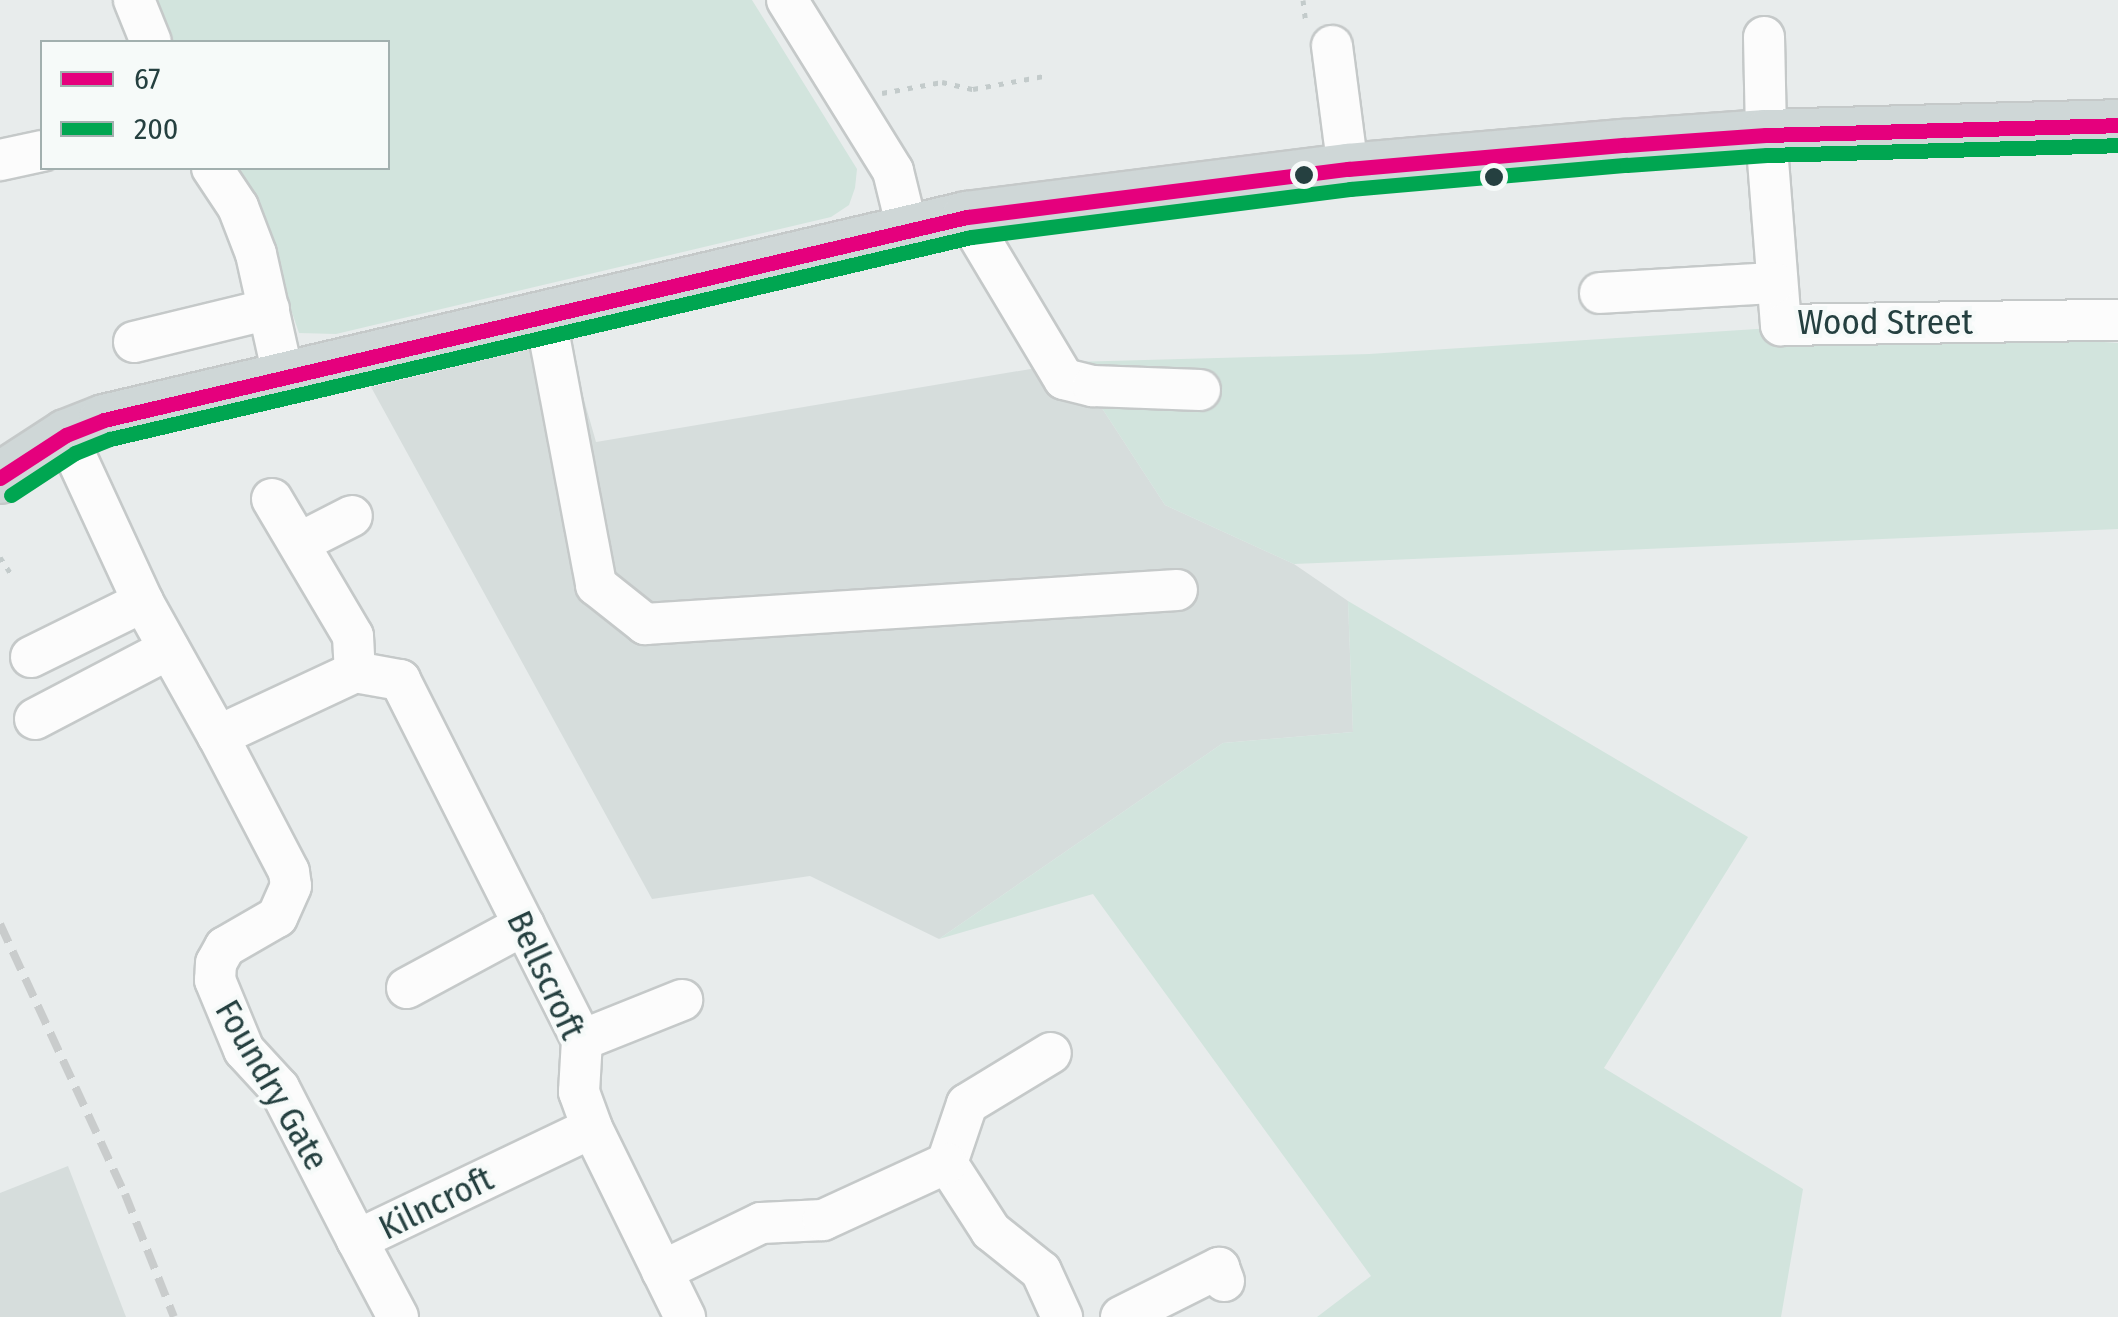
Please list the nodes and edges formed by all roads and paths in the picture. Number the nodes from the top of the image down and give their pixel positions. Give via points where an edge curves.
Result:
1 (134, 0) edge
2 (788, 0) edge
3 (1764, 37) dead end
4 (150, 40) edge
5 (1332, 46) dead end
6 (1048, 75) dead end
7 (849, 98) junction
8 (2118, 125) edge
9 (1766, 135) junction
10 (40, 150) edge
11 (0, 160) edge
12 (1348, 169) junction
13 (213, 170) edge
14 (966, 217) junction
15 (907, 228) junction
16 (1775, 282) junction
17 (1600, 293) dead end
18 (268, 309) junction
19 (544, 314) junction
20 (2118, 320) edge
21 (134, 342) dead end
22 (284, 376) junction
23 (1200, 390) dead end
24 (66, 436) junction
25 (0, 478) edge
26 (272, 498) dead end
27 (352, 516) dead end
28 (301, 542) junction
29 (0, 557) edge
30 (13, 577) dead end
31 (1177, 590) dead end
32 (143, 602) junction
33 (169, 649) junction
34 (31, 658) dead end
35 (355, 672) junction
36 (35, 719) dead end
37 (218, 736) junction
38 (524, 925) junction
39 (407, 988) dead end
40 (682, 1000) dead end
41 (582, 1040) junction
42 (1051, 1053) dead end
43 (592, 1128) junction
44 (947, 1162) junction
45 (358, 1240) junction
46 (662, 1271) junction
47 (1224, 1281) dead end
48 (398, 1317) edge
49 (685, 1317) edge
50 (1062, 1317) edge
51 (1121, 1317) edge

1 - 4 street
2 - 7 street
3 - 9 street, Wood Street
5 - 12 street
6 - 7 path via 973,89 942,82
7 - 15 street via 892,172
8 - 9 main road
9 - 12 main road
9 - 16 street, Wood Street
10 - 11 street
12 - 14 main road
13 - 18 street via 238,208
14 - 15 main road
14 - 23 street via 1064,379
15 - 19 main road
16 - 17 street
16 - 20 street, Wood Street via 1781,325
18 - 21 street
18 - 22 street
19 - 22 main road
19 - 31 street via 596,585 645,624
22 - 24 main road via 104,420
24 - 25 main road
24 - 32 street, Foundry Gate
26 - 28 street
27 - 28 street
28 - 35 street via 353,636
29 - 30 path
32 - 33 street, Foundry Gate
32 - 34 street
33 - 36 street
33 - 37 street, Foundry Gate
35 - 37 street
35 - 38 street, Bellscroft via 400,680
37 - 45 street, Foundry Gate via 291,886 277,917 225,947 214,980 244,1050 280,1088
38 - 39 street
38 - 41 street, Bellscroft
40 - 41 street
41 - 43 street, Bellscroft via 579,1092
42 - 44 street via 967,1104
43 - 45 street, Kilncroft
43 - 46 street, Bellscroft
44 - 46 street via 822,1220 761,1223
44 - 50 street via 991,1230 1041,1271
45 - 48 street, Kilncroft
46 - 49 street, Bellscroft
47 - 51 street via 1218,1268

